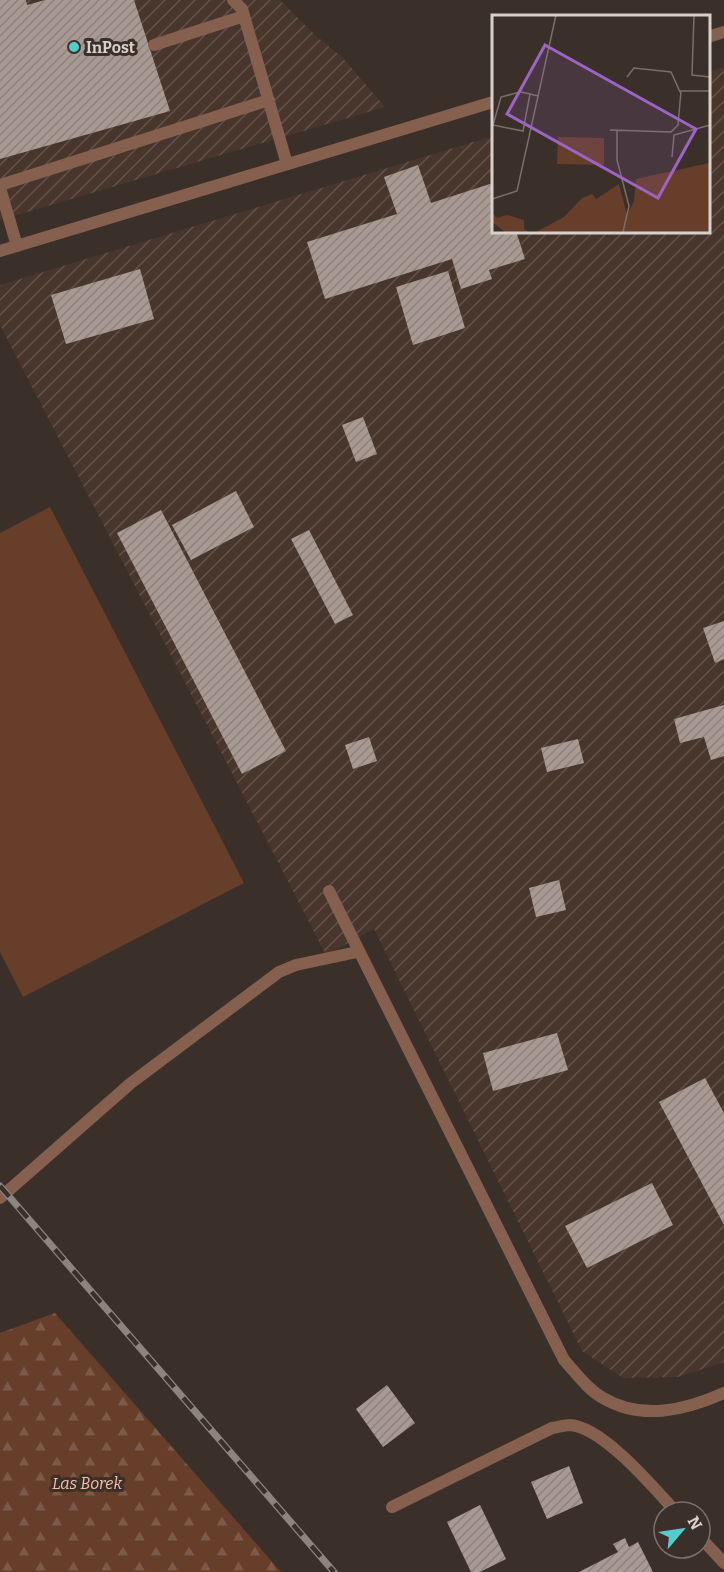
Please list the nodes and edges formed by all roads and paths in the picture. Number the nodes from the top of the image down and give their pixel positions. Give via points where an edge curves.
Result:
1 (233, 0) edge
2 (244, 16) junction
3 (724, 32) edge
4 (709, 37) edge
5 (154, 45) dead end
6 (269, 100) junction
7 (492, 102) edge
8 (287, 164) junction
9 (0, 187) edge
10 (17, 246) junction
11 (0, 251) edge
12 (329, 891) dead end
13 (357, 952) junction
14 (0, 1198) edge
15 (724, 1393) edge
16 (665, 1500) edge
17 (392, 1507) dead end
18 (712, 1550) edge
19 (724, 1563) edge

1 - 2 street
2 - 5 street
2 - 6 street
3 - 4 street
6 - 8 street
6 - 9 street
7 - 8 street
8 - 10 street
9 - 10 street
10 - 11 street
12 - 13 street
13 - 14 street via 279,972 131,1083
13 - 15 street via 564,1360 586,1386 604,1399 645,1411 671,1411
16 - 17 street via 626,1459 600,1438 572,1425 552,1428
18 - 19 street

